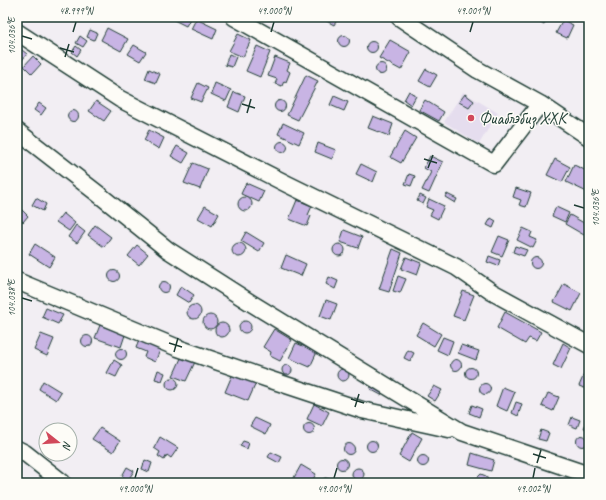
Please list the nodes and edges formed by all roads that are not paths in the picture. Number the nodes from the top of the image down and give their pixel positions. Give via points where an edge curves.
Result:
1 (234, 17) edge
2 (399, 17) edge
3 (17, 32) edge
4 (540, 104) junction
5 (17, 131) edge
6 (589, 137) edge
7 (17, 281) edge
8 (589, 345) edge
9 (462, 432) junction
10 (17, 449) edge
11 (589, 475) edge
12 (64, 483) edge

1 - 4 street via 494,164
2 - 4 street via 478,70
3 - 8 street via 120,99 456,267 492,292
4 - 6 street
5 - 9 street via 168,250
7 - 9 street via 178,348 271,380 362,410
9 - 11 street
10 - 12 street

